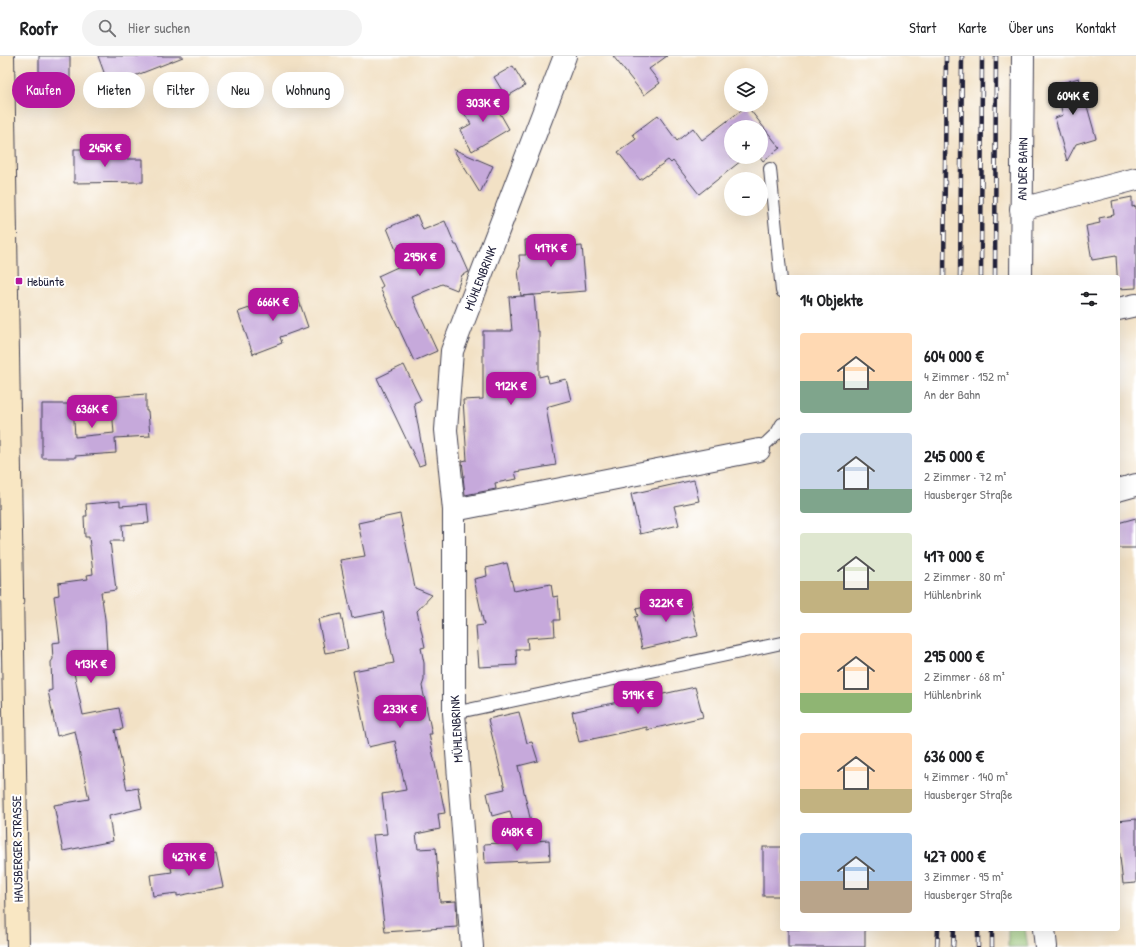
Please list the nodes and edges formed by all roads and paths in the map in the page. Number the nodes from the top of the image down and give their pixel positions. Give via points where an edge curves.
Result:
1 (2, 56) edge
2 (565, 56) edge
3 (1023, 56) edge
4 (770, 169) dead end
5 (1136, 178) edge
6 (1022, 209) junction
7 (780, 275) edge
8 (1022, 275) edge
9 (1136, 305) edge
10 (1120, 309) edge
11 (780, 428) edge
12 (759, 450) joint
13 (1136, 485) edge
14 (1120, 489) edge
15 (454, 510) junction
16 (780, 643) edge
17 (454, 713) junction
18 (1044, 931) edge
19 (18, 947) edge
20 (472, 947) edge
21 (1046, 947) edge

1 - 19 main road, HAUSBERGER STRASSE
2 - 15 street, MÜHLENBRINK via 452,351 446,430
3 - 6 street, AN DER BAHN
4 - 7 lane
5 - 6 street, AN DER BAHN
6 - 8 street, AN DER BAHN
9 - 10 street
11 - 12 lane
12 - 15 street
13 - 14 street
15 - 17 street, MÜHLENBRINK
16 - 17 lane
17 - 20 street, MÜHLENBRINK
18 - 21 street

